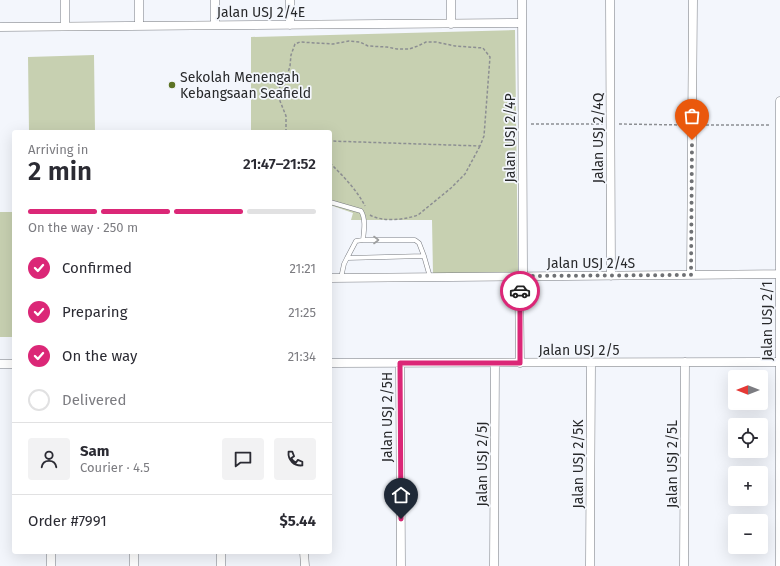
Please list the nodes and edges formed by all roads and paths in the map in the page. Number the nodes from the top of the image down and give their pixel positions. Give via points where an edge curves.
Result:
1 (65, 0) edge
2 (139, 0) edge
3 (215, 0) edge
4 (290, 0) edge
5 (450, 0) edge
6 (522, 0) edge
7 (610, 0) edge
8 (693, 0) edge
9 (522, 23) junction
10 (450, 24) junction
11 (215, 25) junction
12 (290, 25) junction
13 (66, 26) junction
14 (139, 26) junction
15 (0, 27) edge
16 (780, 101) edge
17 (523, 124) junction
18 (611, 124) junction
19 (692, 125) junction
20 (780, 125) edge
21 (286, 130) edge
22 (332, 141) edge
23 (480, 146) junction
24 (332, 165) edge
25 (332, 203) edge
26 (364, 240) junction
27 (424, 256) junction
28 (347, 258) junction
29 (780, 274) edge
30 (691, 275) junction
31 (521, 276) junction
32 (611, 276) junction
33 (430, 277) junction
34 (332, 278) edge
35 (341, 278) junction
36 (685, 362) junction
37 (780, 362) edge
38 (332, 363) edge
39 (400, 363) junction
40 (495, 363) junction
41 (520, 363) junction
42 (591, 363) junction
43 (0, 364) edge
44 (12, 364) edge
45 (51, 554) edge
46 (134, 554) edge
47 (221, 554) edge
48 (304, 554) edge
49 (51, 566) edge
50 (134, 566) edge
51 (221, 566) edge
52 (304, 566) edge
53 (401, 566) edge
54 (494, 566) edge
55 (590, 566) edge
56 (684, 566) edge
57 (780, 566) edge

1 - 13 street
2 - 14 street
3 - 11 street
4 - 12 street
5 - 10 street
6 - 9 street, Jalan USJ 2/4P
7 - 18 street, Jalan USJ 2/4Q
8 - 19 street
9 - 10 street, Jalan USJ 2/4E
9 - 17 street, Jalan USJ 2/4P
10 - 12 street, Jalan USJ 2/4E
11 - 12 street, Jalan USJ 2/4E
11 - 14 street, Jalan USJ 2/4E
13 - 14 street, Jalan USJ 2/4E
13 - 15 street, Jalan USJ 2/4E
16 - 20 street, Jalan USJ 2/1
17 - 18 path
17 - 31 street, Jalan USJ 2/4P
18 - 19 path
18 - 32 street, Jalan USJ 2/4Q
19 - 20 path
19 - 30 street
20 - 29 street, Jalan USJ 2/1
21 - 23 path via 286,116 279,94 283,78 288,73 295,44 333,44 349,41 368,46 409,49 426,42 436,42 483,48 490,57 484,136
22 - 23 path
23 - 24 path via 465,174 451,188 418,215 406,218 376,218 370,215 360,197
25 - 26 lane via 361,211 364,219
26 -> 27 lane via 415,240 419,243
26 - 28 lane via 356,241
27 - 28 lane
27 - 33 lane
28 - 35 lane
29 - 30 street, Jalan USJ 2/4S
29 - 37 street, Jalan USJ 2/1
30 - 32 street, Jalan USJ 2/4S
31 - 32 street, Jalan USJ 2/4S
31 - 33 street, Jalan USJ 2/4S
31 - 41 street, Jalan USJ 2/4P
33 - 35 street, Jalan USJ 2/4S
34 - 35 street, Jalan USJ 2/4S
36 - 37 street, Jalan USJ 2/5
36 - 42 street, Jalan USJ 2/5
36 - 56 street, Jalan USJ 2/5L
37 - 57 street, Jalan USJ 2/1
38 - 39 street, Jalan USJ 2/5
39 - 40 street, Jalan USJ 2/5
39 - 53 street, Jalan USJ 2/5H
40 - 41 street, Jalan USJ 2/5
40 - 54 street, Jalan USJ 2/5J
41 - 42 street, Jalan USJ 2/5
42 - 55 street, Jalan USJ 2/5K
43 - 44 street
45 - 49 street
46 - 50 street
47 - 51 street
48 - 52 street

